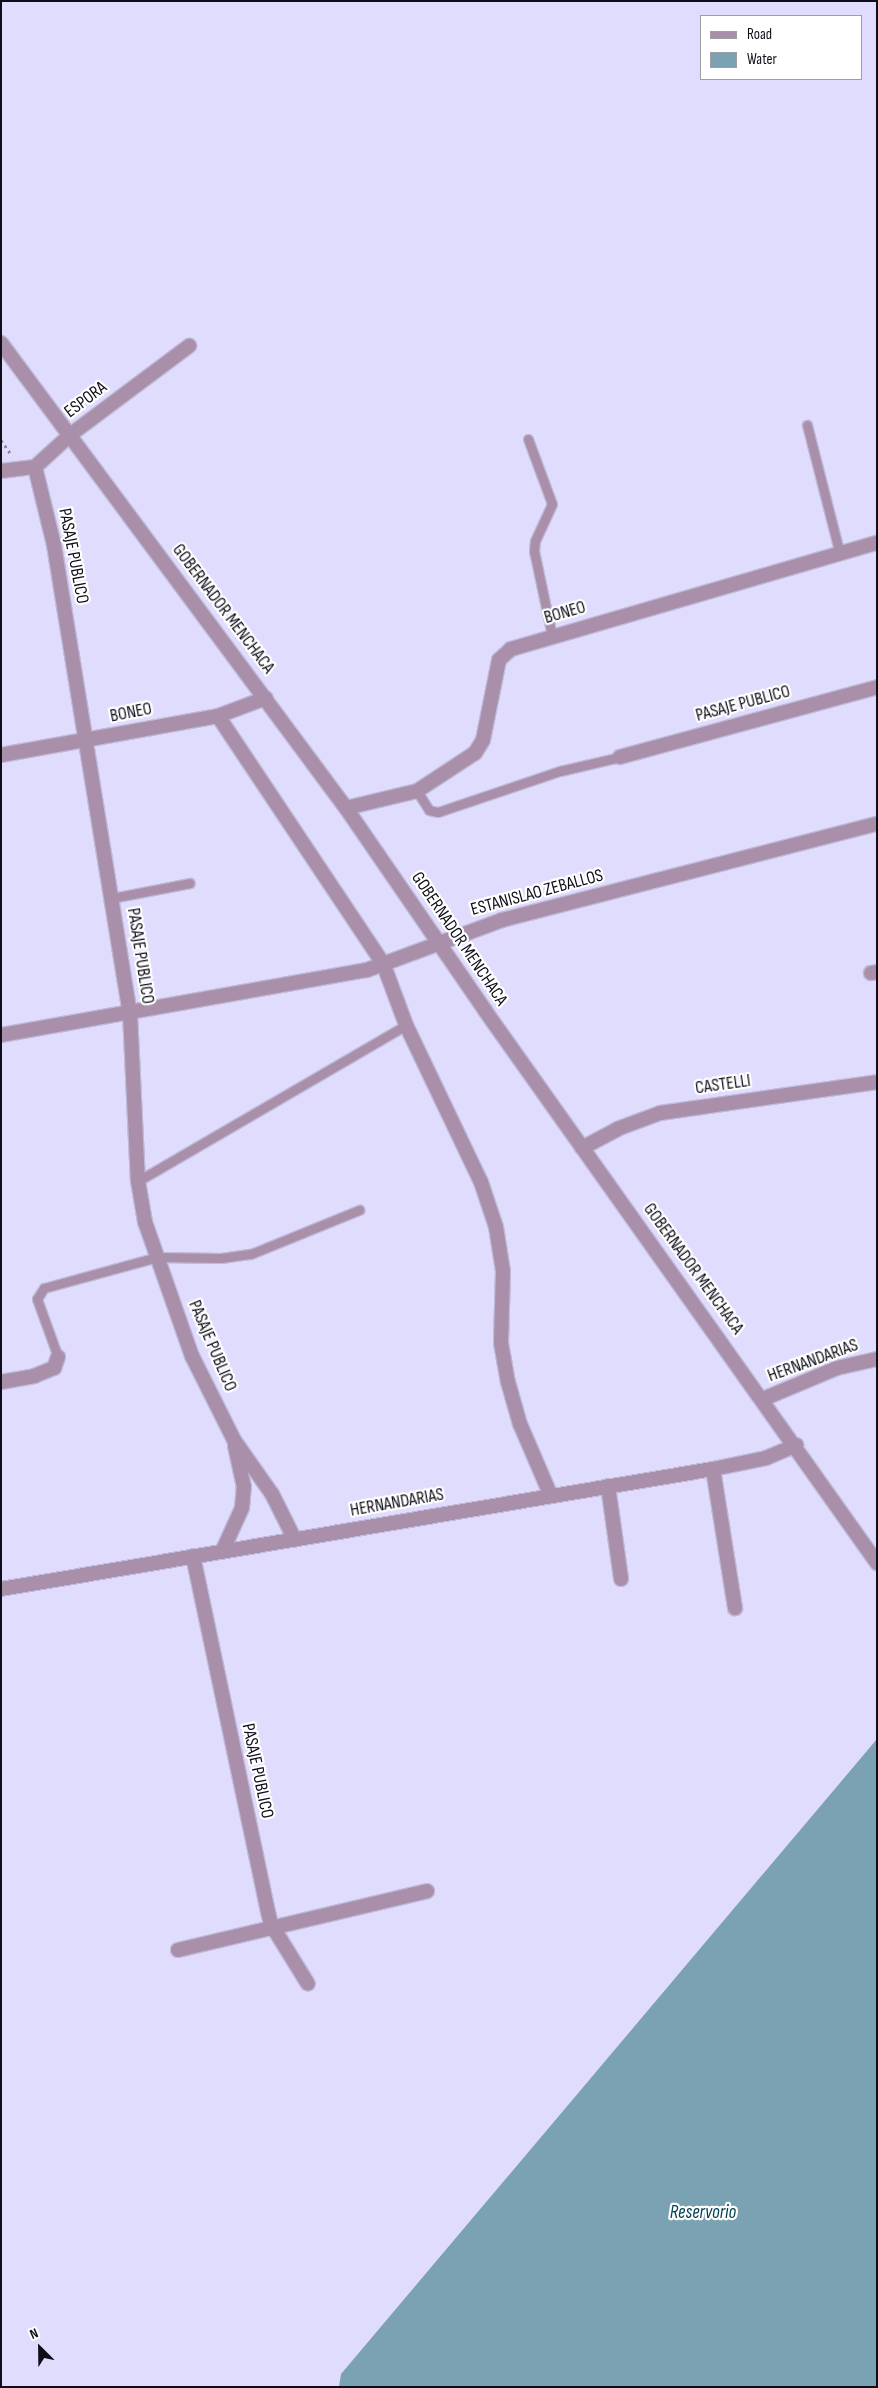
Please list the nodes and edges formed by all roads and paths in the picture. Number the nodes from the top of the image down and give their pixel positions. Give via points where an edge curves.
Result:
1 (1, 343) edge
2 (189, 346) dead end
3 (806, 425) dead end
4 (70, 435) junction
5 (528, 439) dead end
6 (35, 466) junction
7 (1, 472) edge
8 (877, 543) edge
9 (840, 554) junction
10 (552, 636) junction
11 (877, 687) edge
12 (266, 698) junction
13 (218, 716) junction
14 (87, 740) junction
15 (1, 755) edge
16 (620, 757) joint
17 (417, 791) junction
18 (346, 808) junction
19 (877, 824) edge
20 (190, 883) dead end
21 (112, 898) junction
22 (441, 943) junction
23 (383, 963) junction
24 (130, 1013) junction
25 (406, 1025) junction
26 (1, 1035) edge
27 (877, 1082) edge
28 (582, 1148) junction
29 (138, 1181) junction
30 (359, 1210) dead end
31 (157, 1257) junction
32 (58, 1357) joint
33 (877, 1358) edge
34 (1, 1382) edge
35 (763, 1399) junction
36 (234, 1440) junction
37 (796, 1445) junction
38 (713, 1469) junction
39 (608, 1486) junction
40 (551, 1496) junction
41 (295, 1540) junction
42 (222, 1552) junction
43 (193, 1556) junction
44 (877, 1563) edge
45 (621, 1579) dead end
46 (1, 1589) edge
47 (735, 1608) dead end
48 (427, 1892) dead end
49 (273, 1927) junction
50 (178, 1950) dead end
51 (308, 1984) dead end

1 - 4 street, GOBERNADOR MENCHACA
2 - 4 street, ESPORA
3 - 9 lane
4 - 6 street, ESPORA
4 - 12 street, GOBERNADOR MENCHACA
5 - 10 lane via 552,504 535,541 534,551
6 - 7 street
6 - 14 street, PASAJE PUBLICO via 54,545
8 - 9 street, BONEO
9 - 10 street, BONEO
10 - 17 street, BONEO via 504,653 499,660 480,747
11 - 16 street, PASAJE PUBLICO
12 - 13 street, BONEO
12 - 18 street, GOBERNADOR MENCHACA
13 - 14 street, BONEO
13 - 23 street
14 - 15 street, BONEO
14 - 21 street, PASAJE PUBLICO
16 - 17 lane via 560,771 438,812 429,810
17 - 18 street, BONEO
18 - 22 street, GOBERNADOR MENCHACA
19 - 22 street, ESTANISLAO ZEBALLOS via 502,920
20 - 21 lane
21 - 24 street, PASAJE PUBLICO
22 - 23 street, ESTANISLAO ZEBALLOS
22 - 28 street, GOBERNADOR MENCHACA
23 - 24 street, ESTANISLAO ZEBALLOS via 367,970
23 - 25 street
24 - 26 street, ESTANISLAO ZEBALLOS
24 - 29 street, PASAJE PUBLICO
25 - 29 lane
25 - 40 street via 481,1182 496,1227 503,1271 501,1343 508,1382 520,1424
27 - 28 street, CASTELLI via 660,1113 617,1129
28 - 35 street, GOBERNADOR MENCHACA
29 - 31 street, PASAJE PUBLICO via 145,1222
30 - 31 lane via 251,1254 221,1258
31 - 32 lane via 44,1288 37,1299
31 - 36 street, PASAJE PUBLICO via 192,1356
32 - 34 street via 54,1368 34,1376
33 - 35 street, HERNANDARIAS via 837,1368
35 - 37 street, GOBERNADOR MENCHACA
36 - 41 street, PASAJE PUBLICO via 272,1494
36 - 42 street, PASAJE PUBLICO via 244,1487 242,1508
37 - 38 street, HERNANDARIAS via 766,1458
37 - 44 street, GOBERNADOR MENCHACA
38 - 39 street, HERNANDARIAS
38 - 47 street
39 - 40 street, HERNANDARIAS
39 - 45 street
40 - 41 street, HERNANDARIAS
41 - 42 street, HERNANDARIAS
42 - 43 street, HERNANDARIAS
43 - 46 street, HERNANDARIAS
43 - 49 street, PASAJE PUBLICO
48 - 49 street
49 - 50 street
49 - 51 street, PASAJE PUBLICO

